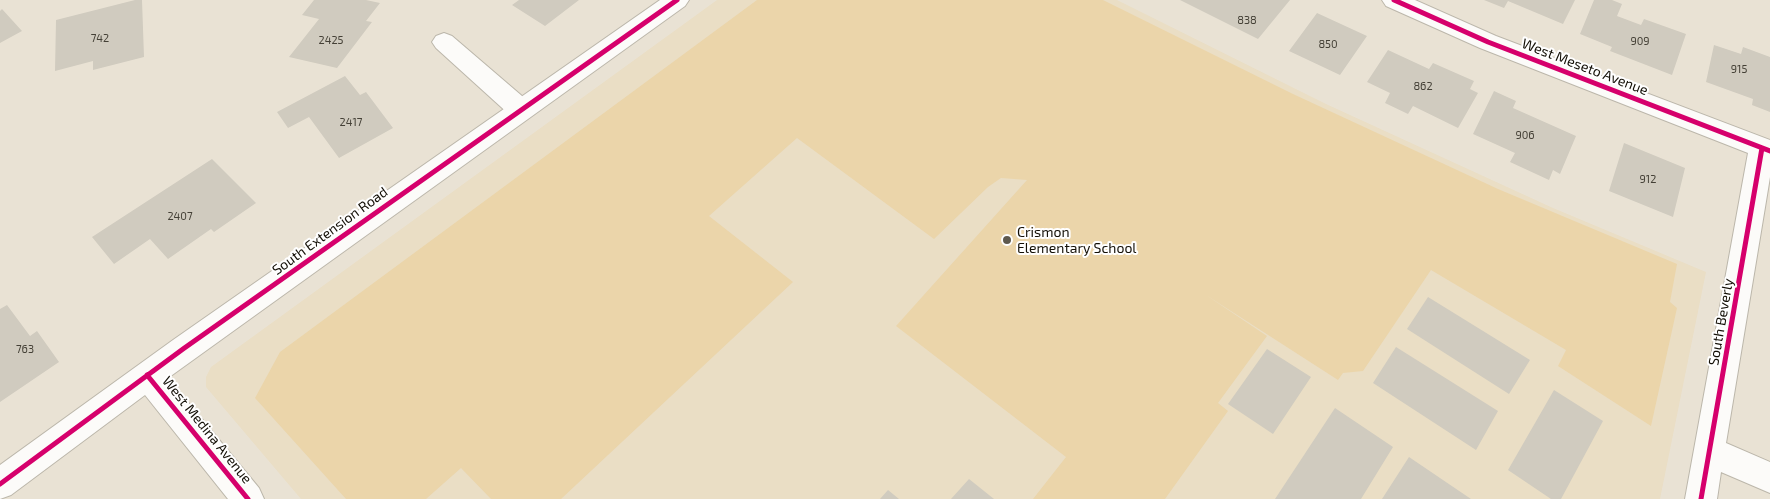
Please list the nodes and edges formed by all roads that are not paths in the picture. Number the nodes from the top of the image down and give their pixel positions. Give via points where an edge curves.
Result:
1 (676, 0) edge
2 (1394, 0) edge
3 (444, 42) dead end
4 (520, 109) junction
5 (1766, 150) edge
6 (148, 376) junction
7 (1710, 451) junction
8 (1770, 478) edge
9 (0, 484) edge
10 (248, 499) edge
11 (1701, 499) edge

1 - 4 street, South Extension Road
2 - 5 street, West Meseto Avenue via 1488,42
3 - 4 street
4 - 6 street, South Extension Road
5 - 7 street, South Beverly
6 - 9 street, South Extension Road
6 - 10 street, West Medina Avenue
7 - 8 street
7 - 11 street, South Beverly

